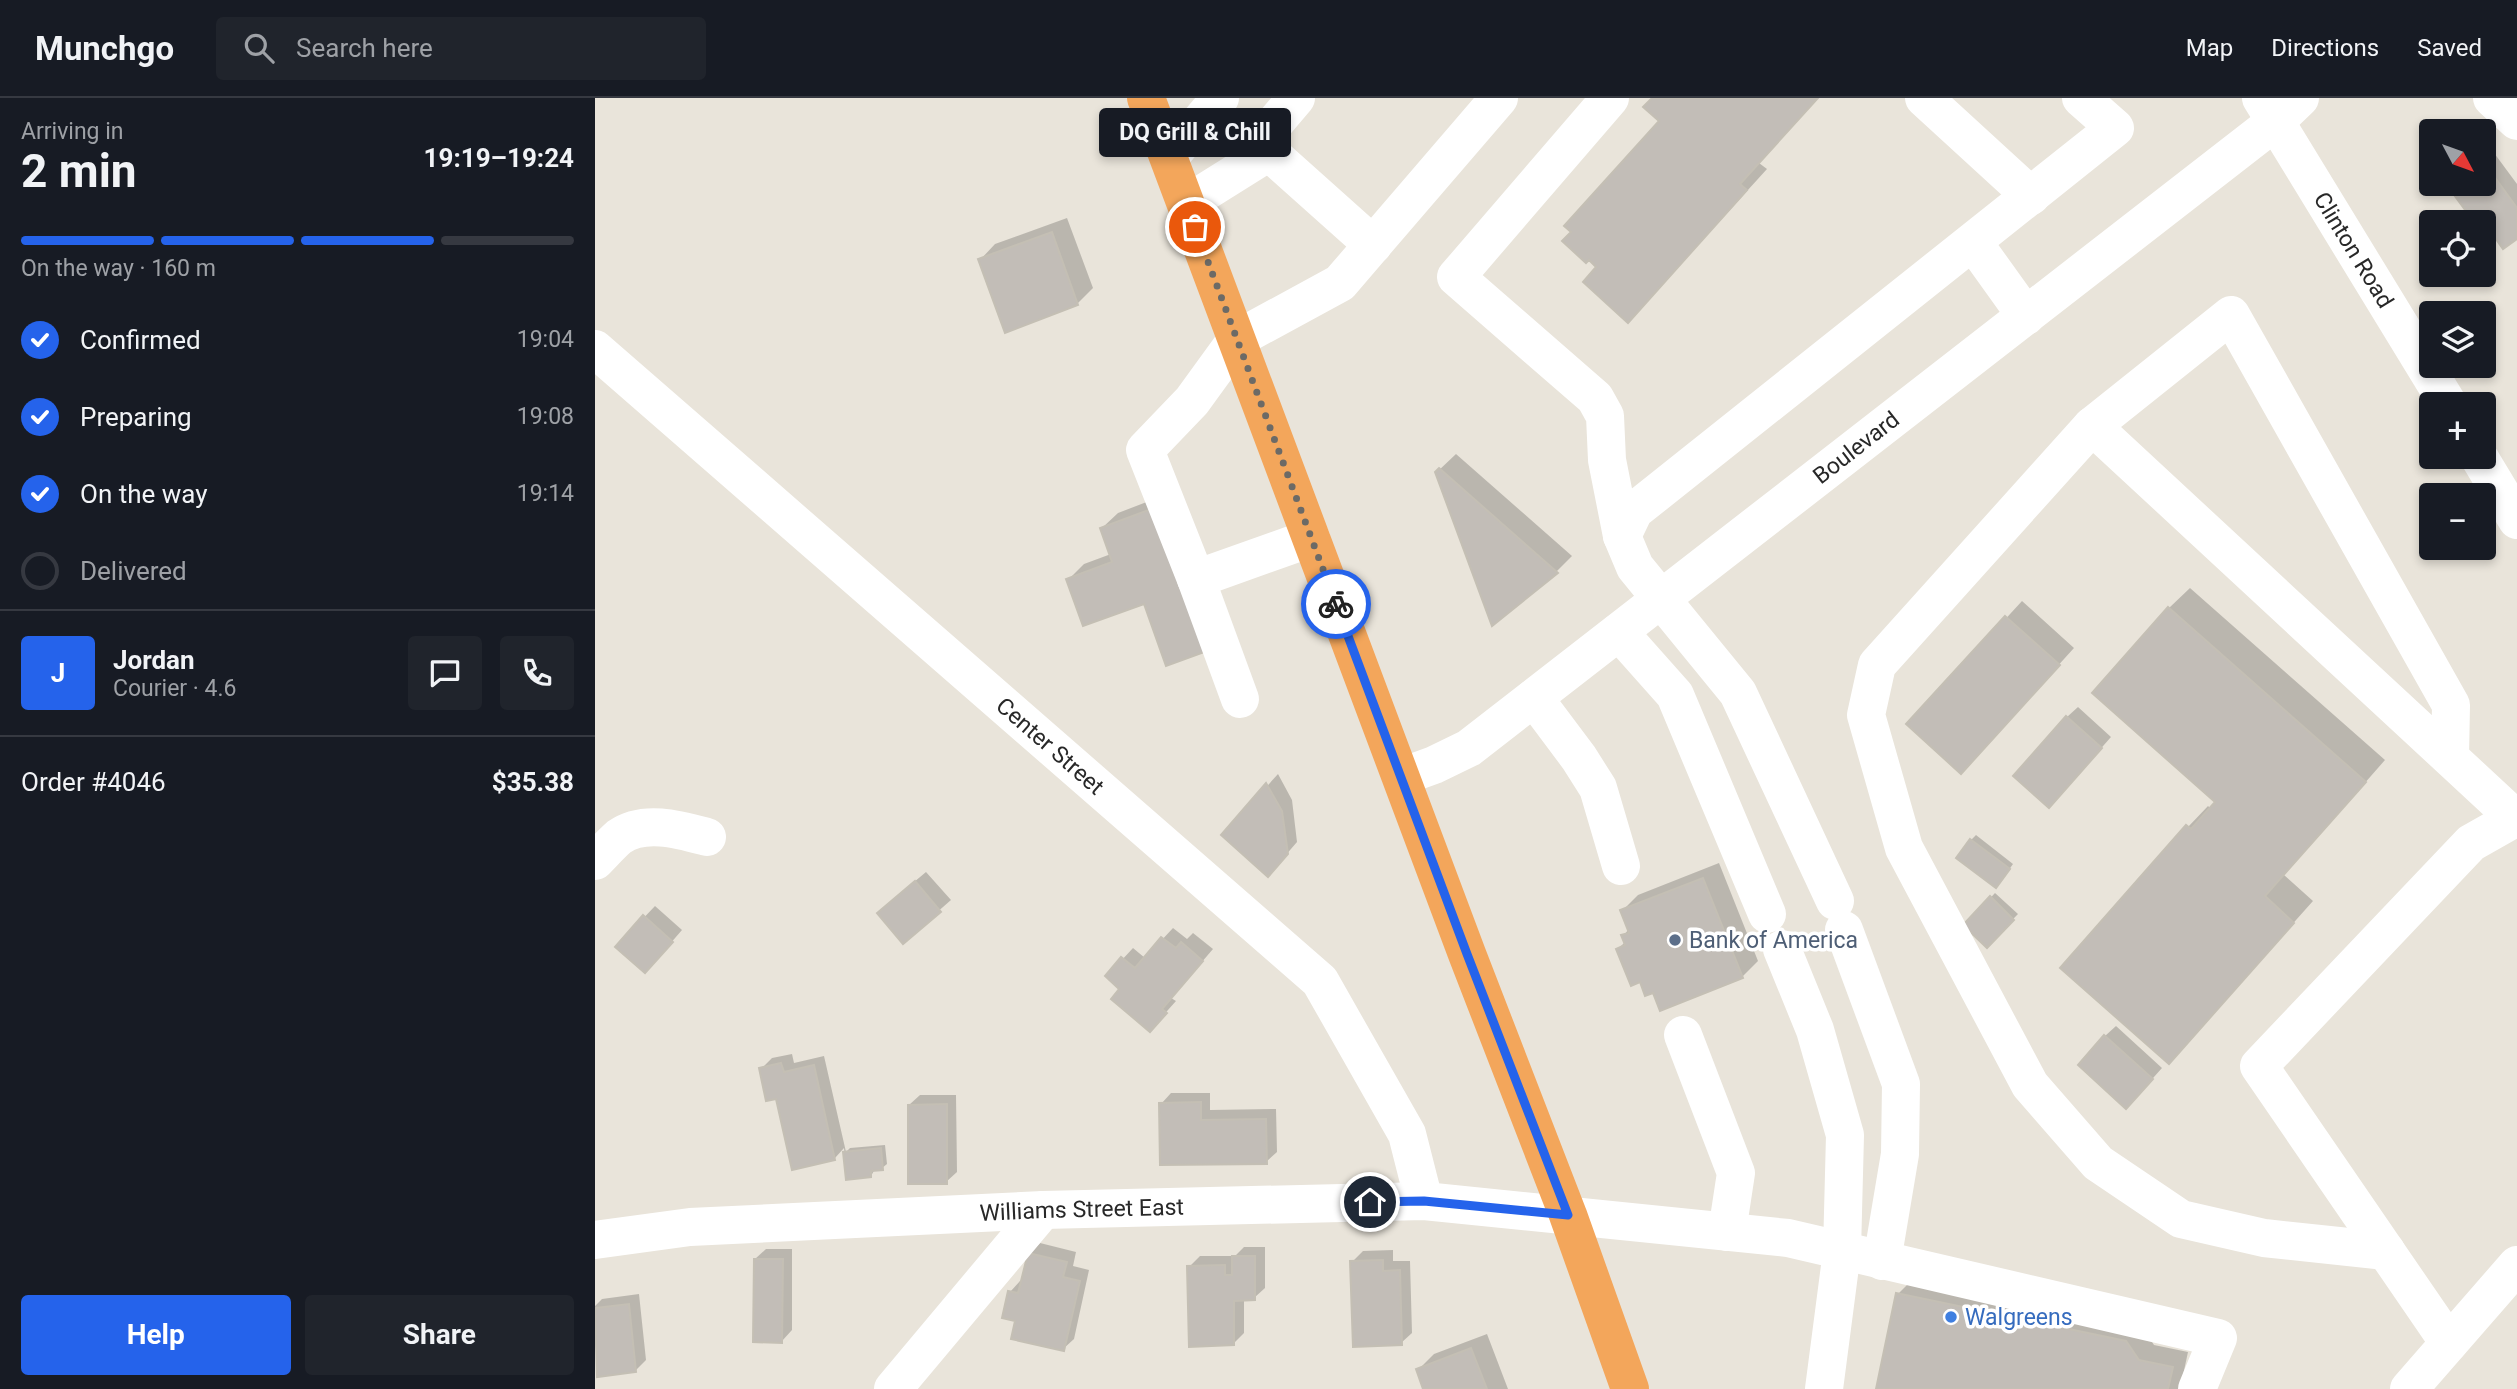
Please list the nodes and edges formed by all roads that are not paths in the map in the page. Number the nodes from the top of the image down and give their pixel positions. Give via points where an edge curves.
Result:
1 (1146, 98) edge
2 (1220, 98) edge
3 (1296, 98) edge
4 (1499, 98) edge
5 (1610, 98) edge
6 (1924, 98) edge
7 (2081, 98) edge
8 (2492, 98) edge
9 (2279, 106) edge
10 (2517, 121) edge
11 (1269, 152) junction
12 (1168, 158) junction
13 (2031, 195) junction
14 (1186, 204) junction
15 (1973, 242) junction
16 (1373, 244) junction
17 (2026, 316) junction
18 (1237, 339) junction
19 (595, 349) edge
20 (2441, 392) edge
21 (2092, 425) junction
22 (2486, 469) edge
23 (2517, 520) edge
24 (1622, 536) junction
25 (1311, 538) junction
26 (1196, 579) junction
27 (1661, 599) junction
28 (1619, 632) junction
29 (1738, 693) junction
30 (1534, 698) junction
31 (1240, 699) dead end
32 (1687, 722) junction
33 (2449, 757) junction
34 (1401, 777) junction
35 (2516, 817) edge
36 (707, 837) dead end
37 (595, 861) edge
38 (1621, 866) dead end
39 (1767, 914) dead end
40 (1781, 949) dead end
41 (1683, 1035) dead end
42 (1424, 1201) junction
43 (1043, 1210) junction
44 (1568, 1215) junction
45 (1727, 1232) junction
46 (595, 1240) edge
47 (1842, 1251) junction
48 (2386, 1251) junction
49 (1882, 1261) junction
50 (2517, 1265) edge
51 (2449, 1343) junction
52 (893, 1389) edge
53 (1630, 1389) edge
54 (1824, 1389) edge
55 (2197, 1389) edge
56 (2410, 1389) edge

1 - 12 highway
2 - 12 street
3 - 11 street via 1268,131
4 - 16 street
5 - 24 street via 1456,278 1595,398 1605,416 1607,460
6 - 13 street
7 - 13 street via 2115,128
8 - 10 street
9 - 17 street, Boulevard
9 - 20 street, Clinton Road
11 - 14 street
11 - 16 street
12 - 14 highway
13 - 15 street
14 - 18 highway
15 - 17 street
15 - 24 street via 1634,512
16 - 18 street via 1340,283
17 - 27 street, Boulevard
18 - 25 highway
18 - 26 street via 1192,401 1145,450
19 - 42 street, Center Street via 1320,981 1407,1134
21 - 33 street
21 - 33 street via 2231,315 2451,705
21 - 48 street via 1877,665 1866,715 1904,848 2030,1085 2098,1163 2181,1219 2264,1238
22 - 23 street
24 - 27 street via 1635,567
25 - 26 street
25 - 34 highway
26 - 31 street
27 - 28 street, Boulevard
27 - 29 street
28 - 30 street, Boulevard
28 - 32 street via 1675,695
29 - 32 street
29 - 49 street via 1840,916 1901,1084 1900,1154
30 - 34 street, Boulevard via 1469,748
30 - 38 street via 1598,788
32 - 39 street
33 - 35 street
34 - 44 highway
35 - 48 street via 2471,843 2259,1066
36 - 37 street via 676,829 641,828 621,836
40 - 47 street via 1815,1030 1845,1135
41 - 45 street via 1736,1173
42 - 43 street, Williams Street East
42 - 44 street, Williams Street East
43 - 46 street, Williams Street East via 690,1227
43 - 52 street
44 - 45 street, Williams Street East
44 - 53 highway
45 - 47 street, Williams Street East via 1788,1238
47 - 49 street, Williams Street East
47 - 54 street
48 - 51 street
49 - 55 street, Williams Street East via 2218,1339
50 - 51 street
51 - 56 street

